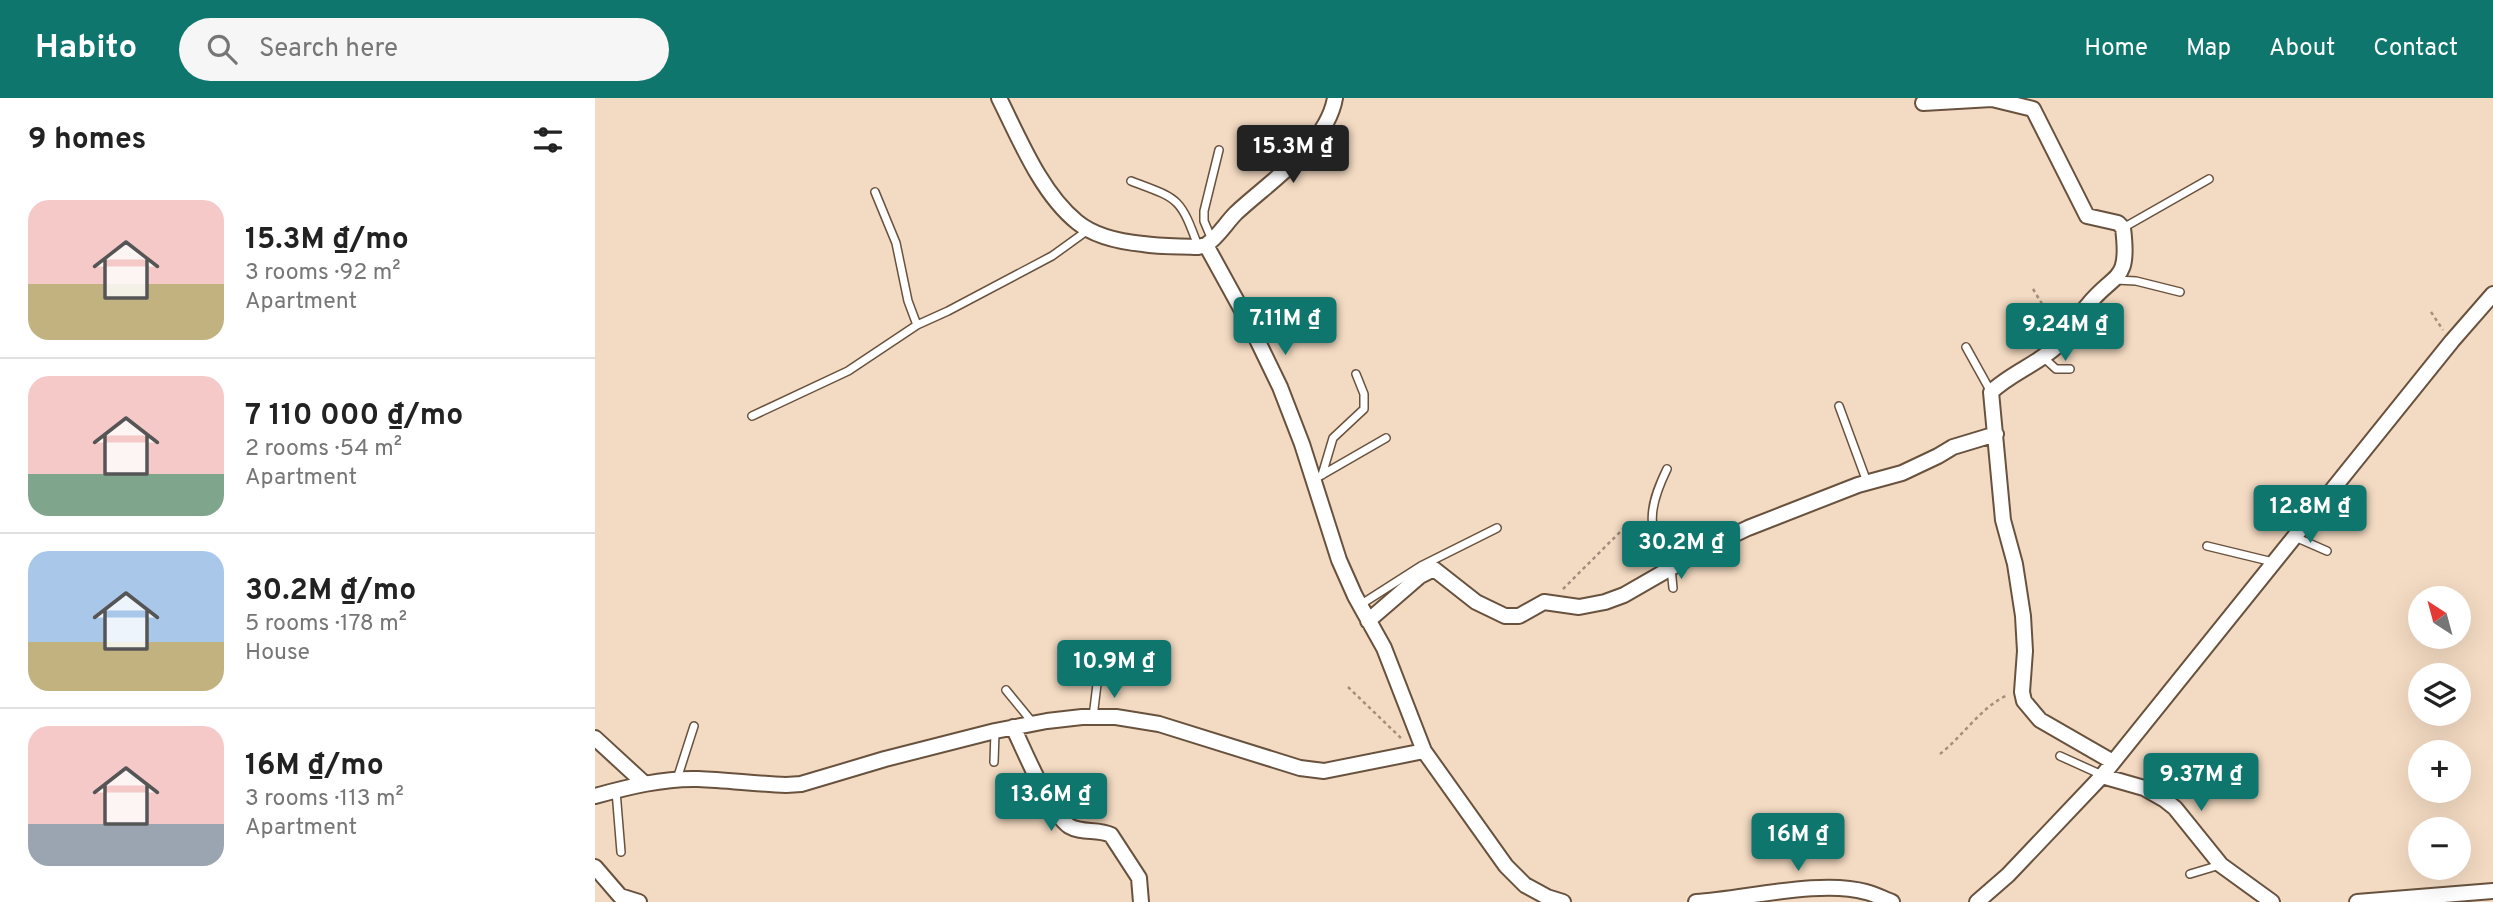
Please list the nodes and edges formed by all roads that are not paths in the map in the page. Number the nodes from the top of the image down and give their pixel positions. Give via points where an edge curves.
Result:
1 (999, 98) edge
2 (1335, 98) edge
3 (1923, 103) dead end
4 (1219, 150) dead end
5 (2209, 178) dead end
6 (1131, 181) dead end
7 (874, 192) dead end
8 (2123, 228) junction
9 (1089, 229) junction
10 (1205, 244) junction
11 (2116, 280) junction
12 (2179, 292) dead end
13 (2493, 294) edge
14 (917, 324) junction
15 (1966, 346) dead end
16 (2043, 357) junction
17 (2070, 369) dead end
18 (1356, 374) dead end
19 (1990, 392) junction
20 (1839, 405) dead end
21 (752, 416) dead end
22 (1996, 434) junction
23 (1386, 438) dead end
24 (1667, 469) dead end
25 (1317, 477) junction
26 (1867, 482) junction
27 (1497, 528) dead end
28 (2294, 537) junction
29 (2207, 546) dead end
30 (2327, 551) dead end
31 (2274, 562) junction
32 (1668, 568) junction
33 (1673, 588) dead end
34 (1360, 605) junction
35 (1368, 621) junction
36 (1098, 676) dead end
37 (1006, 690) dead end
38 (1093, 717) junction
39 (1034, 723) junction
40 (694, 726) dead end
41 (1013, 727) junction
42 (995, 731) junction
43 (595, 738) edge
44 (1419, 752) junction
45 (2060, 756) dead end
46 (994, 762) dead end
47 (2113, 762) junction
48 (2102, 776) junction
49 (676, 780) junction
50 (645, 784) junction
51 (616, 790) junction
52 (595, 796) edge
53 (621, 852) dead end
54 (2221, 865) junction
55 (595, 867) edge
56 (2190, 874) dead end
57 (2493, 891) edge
58 (621, 899) edge
59 (639, 902) edge
60 (1141, 902) edge
61 (1563, 902) edge
62 (1696, 902) edge
63 (1892, 902) edge
64 (1977, 902) edge
65 (2272, 902) edge
66 (2357, 902) edge

1 - 9 street via 1040,177 1064,209
2 - 10 street via 1321,132 1304,152
3 - 8 street via 1992,99 2033,109 2087,215
4 - 10 lane via 1204,211
5 - 8 lane
6 - 10 lane via 1178,202
7 - 14 lane via 896,243
8 - 11 street via 2124,268
9 - 10 street via 1144,244
9 - 14 lane via 1052,256
10 - 25 street via 1280,387
11 - 12 lane
11 - 16 street via 2088,304 2063,339
13 - 28 street
14 - 21 lane via 848,371
15 - 19 lane
16 - 17 lane via 2056,369
16 - 19 street
18 - 25 lane via 1364,409 1333,438
19 - 22 street
20 - 26 lane
22 - 26 street via 1954,447 1902,473
22 - 47 street via 2003,520 2023,616 2024,701 2040,720
23 - 25 lane
24 - 32 lane via 1652,512 1655,541
25 - 34 street via 1339,560
26 - 32 street via 1748,528
27 - 34 lane via 1420,566
28 - 30 lane
28 - 31 street
29 - 31 lane
31 - 47 street
32 - 33 lane
32 - 35 street via 1605,602 1579,607 1544,602 1519,616 1505,616 1476,602 1434,569
34 - 35 street
35 - 44 street via 1384,648
36 - 38 lane
37 - 39 lane
38 - 39 street
38 - 44 street via 1159,724 1288,765 1324,771
39 - 41 street
40 - 49 lane
41 - 42 street
41 - 60 street via 1057,813 1079,830 1111,835 1139,878
42 - 46 lane
42 - 49 street via 801,784
43 - 50 street
44 - 61 street via 1506,866 1525,885
45 - 48 lane
47 - 48 street
48 - 54 street via 2144,788 2175,807
48 - 64 street
49 - 50 street
50 - 51 street
51 - 52 street
51 - 53 lane
54 - 56 lane
54 - 65 street
55 - 58 street
57 - 66 street
58 - 59 street
62 - 63 street via 1846,889

